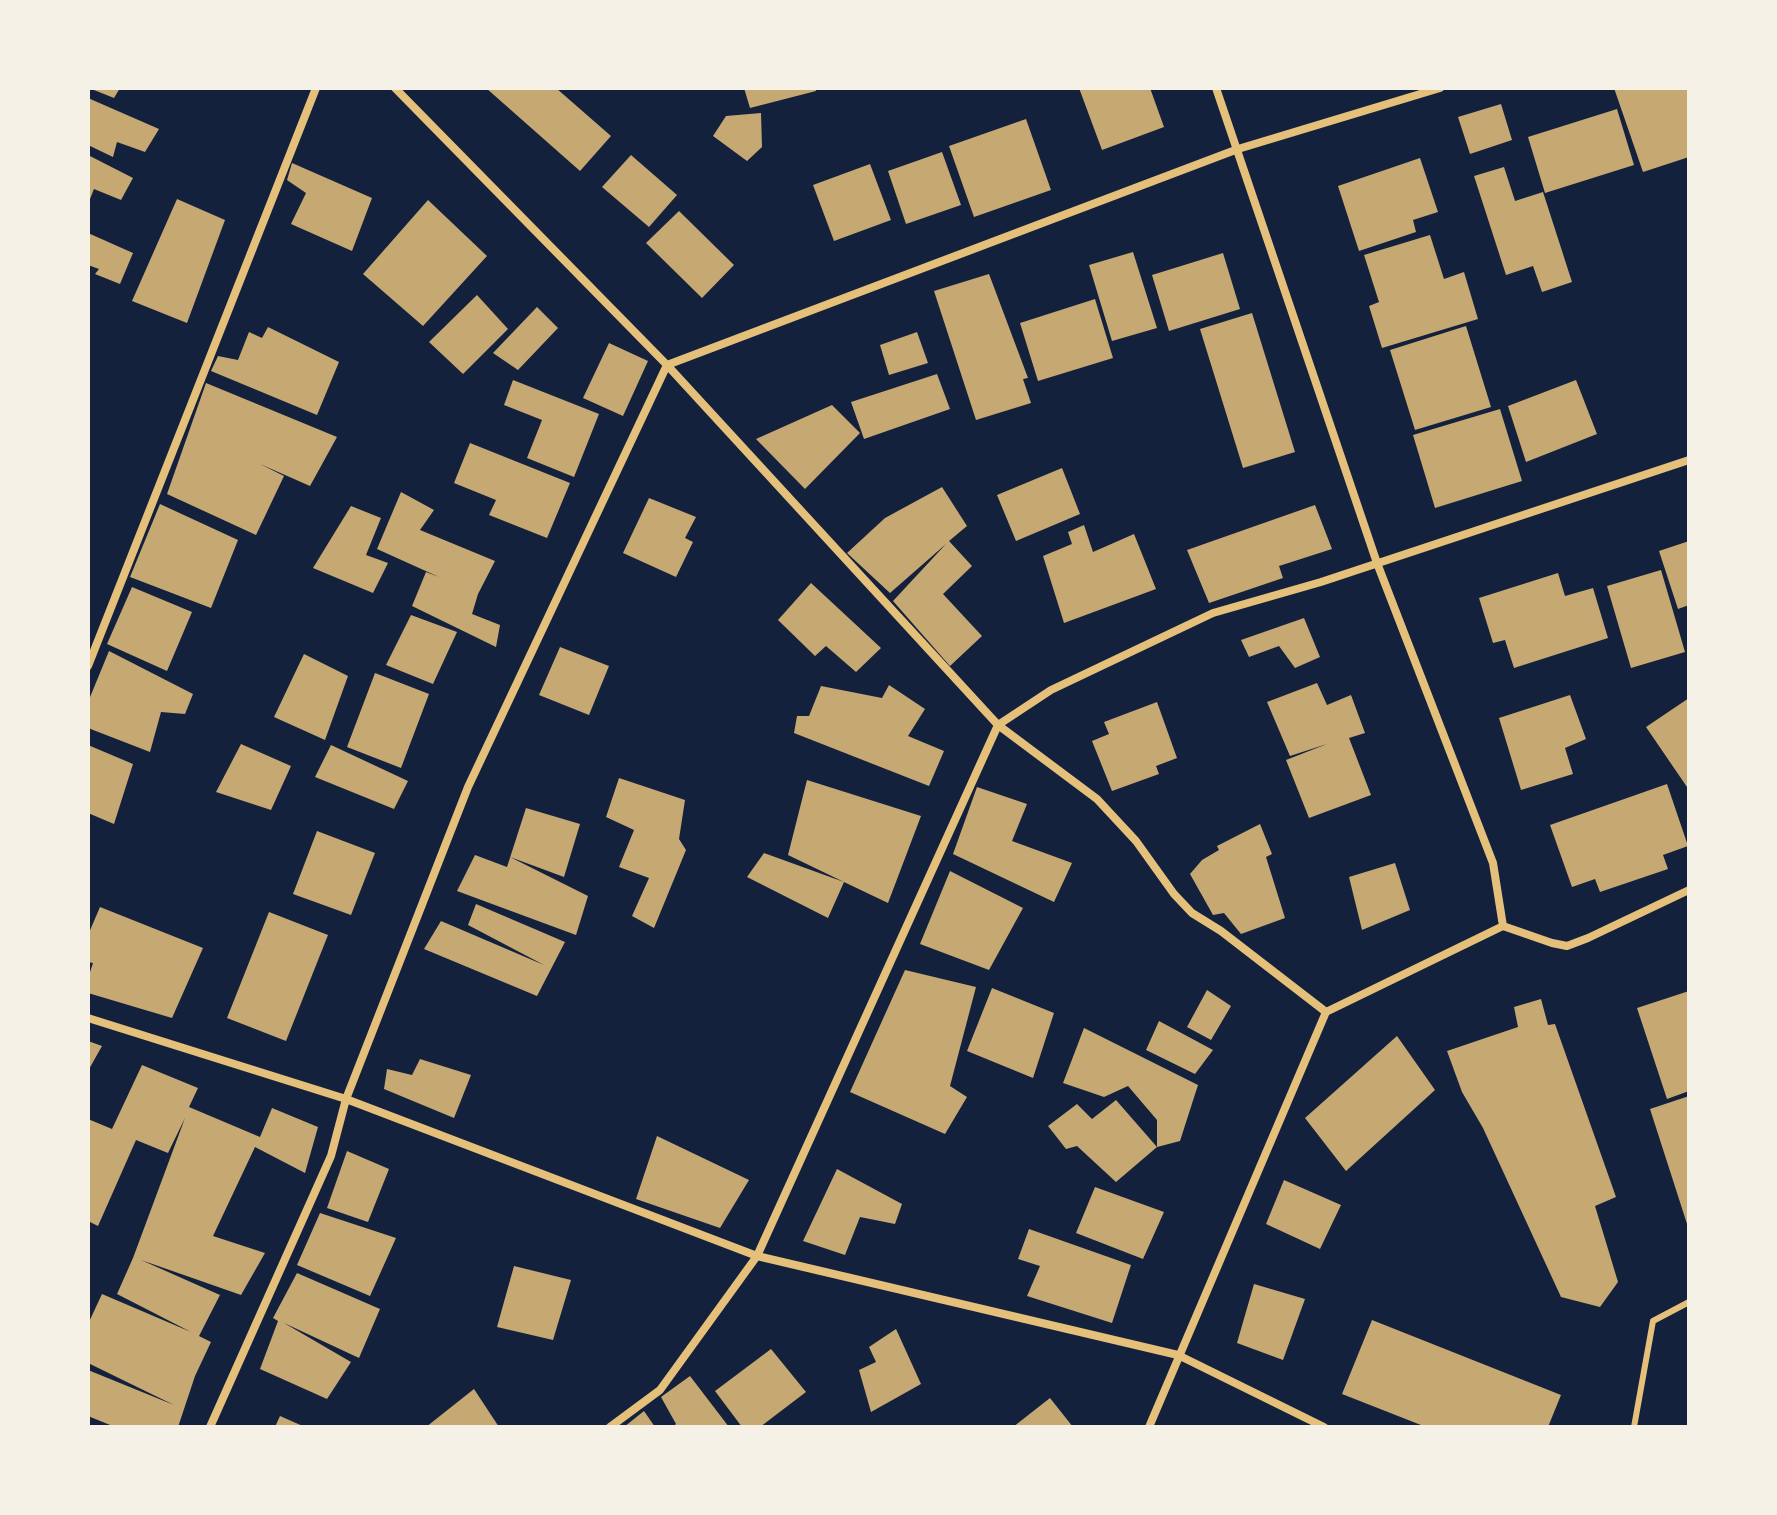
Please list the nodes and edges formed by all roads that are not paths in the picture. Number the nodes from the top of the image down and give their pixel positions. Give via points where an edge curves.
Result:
1 (316, 88) edge
2 (395, 88) edge
3 (1216, 88) edge
4 (1440, 88) edge
5 (1238, 149) junction
6 (667, 365) junction
7 (1689, 460) edge
8 (1377, 563) junction
9 (88, 666) edge
10 (998, 725) junction
11 (1689, 890) edge
12 (1503, 926) junction
13 (1326, 1012) junction
14 (88, 1018) edge
15 (346, 1099) junction
16 (757, 1256) junction
17 (1689, 1302) edge
18 (1178, 1355) junction
19 (210, 1427) edge
20 (610, 1427) edge
21 (1149, 1427) edge
22 (1324, 1427) edge
23 (1634, 1427) edge

1 - 9 street
2 - 6 street
3 - 5 street
4 - 5 street
5 - 6 street
5 - 8 street
6 - 10 street
6 - 15 street via 468,787
7 - 8 street
8 - 10 street via 1213,613 1051,690
8 - 12 street via 1493,863
10 - 13 street via 1097,799 1192,913
10 - 16 street
11 - 12 street via 1567,946
12 - 13 street
13 - 18 street
14 - 15 street
15 - 16 street
15 - 19 street via 331,1156
16 - 18 street
16 - 20 street via 660,1390
17 - 23 lane via 1653,1321
18 - 21 street
18 - 22 street

